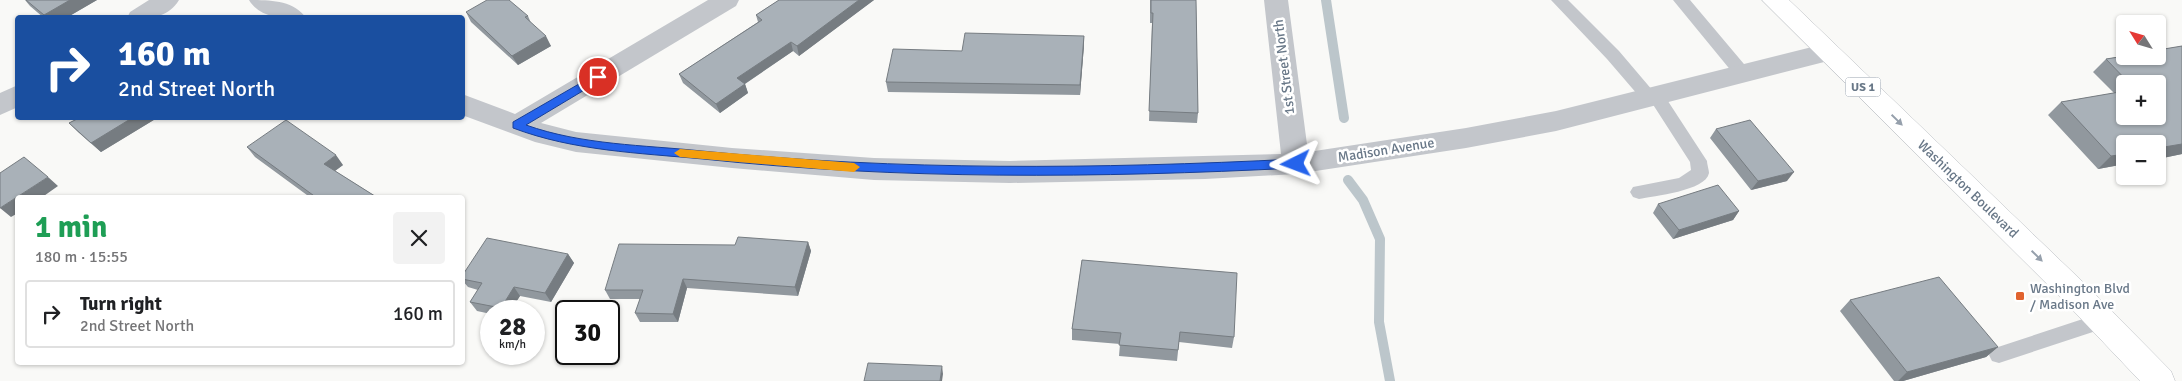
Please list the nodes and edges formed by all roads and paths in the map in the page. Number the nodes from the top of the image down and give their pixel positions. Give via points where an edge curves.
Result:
1 (167, 0) edge
2 (261, 0) edge
3 (727, 0) edge
4 (1276, 0) edge
5 (1559, 0) edge
6 (1681, 0) edge
7 (1774, 0) edge
8 (143, 15) edge
9 (288, 15) edge
10 (1828, 52) junction
11 (1743, 74) junction
12 (15, 96) edge
13 (1653, 97) junction
14 (0, 105) edge
15 (465, 105) edge
16 (517, 125) junction
17 (1296, 164) junction
18 (1639, 192) dead end
19 (2101, 320) junction
20 (1999, 355) edge
21 (2160, 381) edge

1 - 8 street
2 - 9 street
3 - 16 street
4 - 17 street, 1st Street North
5 - 13 lane
6 - 11 lane
7 - 10 main road, Washington Boulevard / US 1
10 - 11 street, Madison Avenue
10 -> 19 main road, Washington Boulevard / US 1
11 - 13 street, Madison Avenue
12 - 14 street
13 - 17 street, Madison Avenue via 1538,125
13 - 18 lane via 1698,161 1700,173 1683,184
15 - 16 street, Madison Avenue
16 - 17 street, Madison Avenue via 544,136 576,142 874,169 1010,172
19 - 20 lane
19 - 21 main road, Washington Boulevard / US 1

